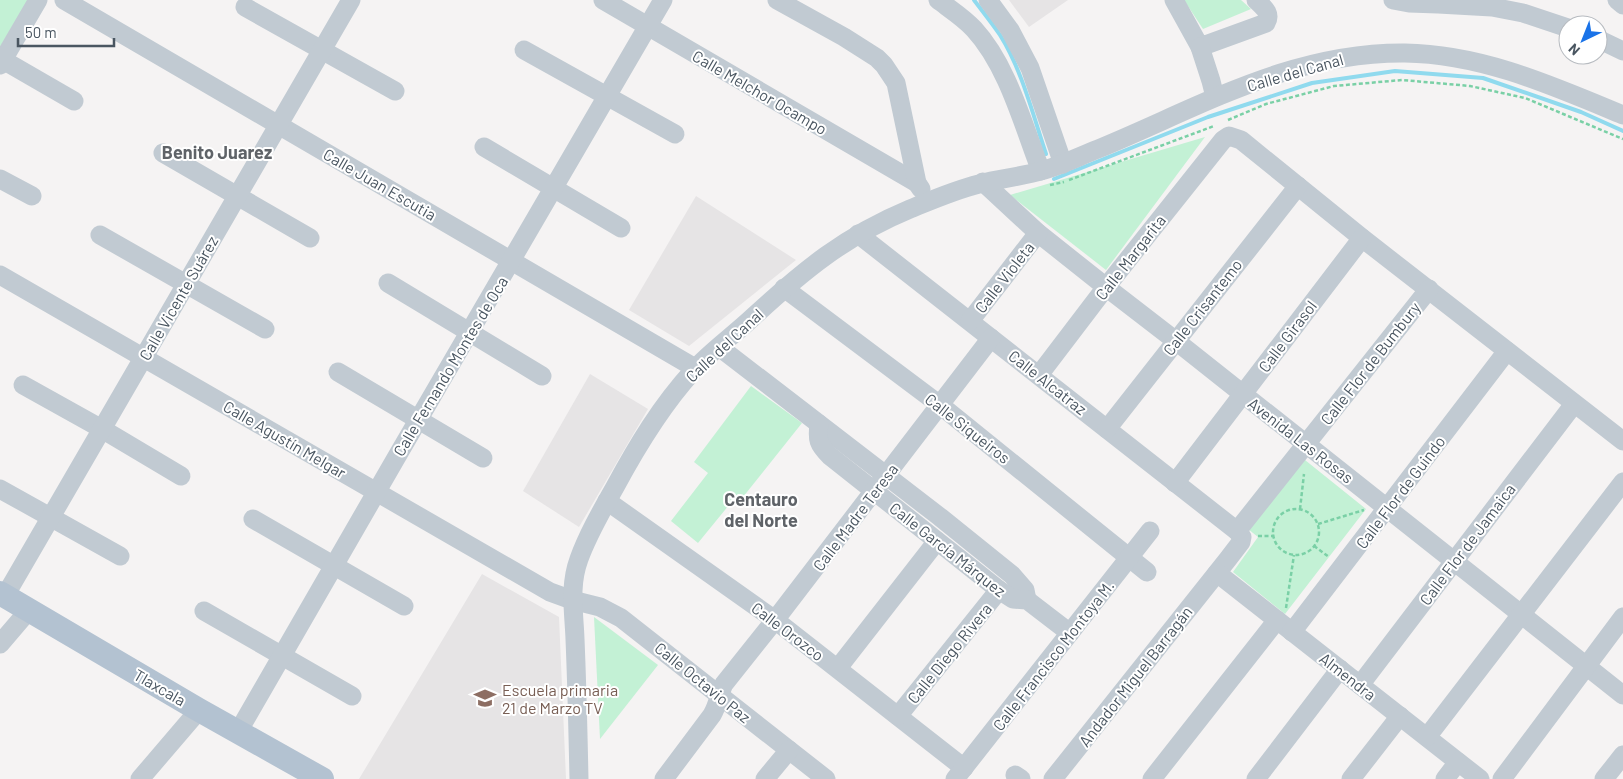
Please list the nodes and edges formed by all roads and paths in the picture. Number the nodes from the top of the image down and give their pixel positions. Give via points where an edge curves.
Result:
1 (38, 0) edge
2 (64, 0) edge
3 (351, 0) edge
4 (602, 0) edge
5 (663, 0) edge
6 (778, 0) edge
7 (938, 0) edge
8 (988, 0) edge
9 (1174, 0) edge
10 (1256, 0) edge
11 (1393, 0) edge
12 (1617, 0) edge
13 (1437, 2) edge
14 (1623, 5) edge
15 (245, 7) dead end
16 (1517, 7) edge
17 (1558, 24) edge
18 (648, 27) junction
19 (1608, 44) edge
20 (1200, 47) junction
21 (322, 50) junction
22 (524, 50) dead end
23 (1623, 51) edge
24 (1, 63) edge
25 (395, 91) dead end
26 (607, 96) junction
27 (1215, 96) junction
28 (74, 101) dead end
29 (1623, 115) edge
30 (279, 125) junction
31 (674, 134) dead end
32 (1623, 139) edge
33 (484, 147) dead end
34 (162, 153) dead end
35 (1063, 164) junction
36 (1033, 173) junction
37 (0, 179) edge
38 (983, 182) junction
39 (917, 183) junction
40 (1298, 186) junction
41 (552, 189) junction
42 (32, 196) dead end
43 (237, 196) junction
44 (929, 202) junction
45 (620, 228) dead end
46 (1038, 233) junction
47 (858, 234) junction
48 (100, 235) dead end
49 (310, 238) dead end
50 (1362, 238) junction
51 (512, 261) junction
52 (0, 275) edge
53 (388, 283) dead end
54 (186, 284) junction
55 (1106, 287) junction
56 (784, 288) junction
57 (1429, 289) junction
58 (970, 321) junction
59 (265, 329) dead end
60 (470, 332) junction
61 (992, 338) junction
62 (1176, 341) junction
63 (719, 348) junction
64 (1507, 351) junction
65 (144, 358) junction
66 (696, 368) junction
67 (338, 372) dead end
68 (1038, 375) junction
69 (542, 376) dead end
70 (23, 385) dead end
71 (1243, 394) junction
72 (1574, 404) junction
73 (940, 405) junction
74 (418, 418) junction
75 (819, 424) junction
76 (102, 429) junction
77 (1107, 429) junction
78 (1623, 441) edge
79 (1306, 444) junction
80 (483, 458) dead end
81 (1304, 470) dead end
82 (180, 476) dead end
83 (886, 476) junction
84 (1175, 482) junction
85 (1623, 482) edge
86 (0, 489) edge
87 (874, 491) junction
88 (376, 492) junction
89 (607, 501) junction
90 (1387, 508) junction
91 (1300, 509) junction
92 (1366, 509) dead end
93 (51, 517) junction
94 (254, 519) dead end
95 (1318, 524) junction
96 (1150, 530) dead end
97 (1237, 531) junction
98 (1258, 536) dead end
99 (1274, 536) junction
100 (937, 541) junction
101 (1314, 546) junction
102 (1294, 555) junction
103 (120, 556) dead end
104 (1130, 556) junction
105 (1329, 557) dead end
106 (1454, 561) junction
107 (334, 565) junction
108 (1147, 572) dead end
109 (1217, 573) junction
110 (999, 590) junction
111 (2, 595) edge
112 (572, 600) junction
113 (1027, 600) junction
114 (404, 606) dead end
115 (29, 610) junction
116 (204, 610) dead end
117 (1522, 614) junction
118 (1282, 617) junction
119 (1623, 618) edge
120 (775, 620) junction
121 (1292, 632) junction
122 (1070, 633) junction
123 (0, 644) edge
124 (282, 655) junction
125 (1587, 666) junction
126 (838, 668) junction
127 (1340, 669) junction
128 (1360, 685) junction
129 (1623, 694) edge
130 (352, 696) dead end
131 (720, 696) junction
132 (199, 710) junction
133 (898, 716) junction
134 (1400, 716) junction
135 (238, 732) junction
136 (1427, 737) junction
137 (789, 750) junction
138 (1623, 755) edge
139 (1458, 762) junction
140 (959, 773) edge
141 (140, 779) edge
142 (322, 779) edge
143 (579, 779) edge
144 (664, 779) edge
145 (765, 779) edge
146 (826, 779) edge
147 (1053, 779) edge
148 (1152, 779) edge
149 (1256, 779) edge
150 (1351, 779) edge
151 (1445, 779) edge
152 (1480, 779) edge
153 (1502, 779) edge
154 (1604, 779) edge

1 - 24 street
2 - 30 street, Calle Juan Escutia
3 - 21 street, Calle Vicente Suárez
4 - 18 street, Calle Melchor Ocampo
5 - 18 street, Calle Fernando Montes de Oca
6 - 39 street via 859,46 890,72 896,83
7 - 36 street via 973,28 998,64 1012,93
8 - 35 street via 1010,30 1030,68
9 - 20 street
10 - 20 street via 1267,13 1266,23
11 - 13 street via 1409,4
12 - 14 street
13 - 16 street
15 - 21 street
16 - 17 street
18 - 26 street, Calle Fernando Montes de Oca
18 - 39 street, Calle Melchor Ocampo
19 - 23 street
20 - 27 street
21 - 25 street
21 - 30 street, Calle Vicente Suárez
22 - 26 street
24 - 28 street
26 - 31 street
26 - 41 street, Calle Fernando Montes de Oca
27 - 29 street, Calle del Canal via 1320,62 1366,54 1409,53 1454,58 1516,72
27 - 35 street, Calle del Canal
30 - 43 street, Calle Vicente Suárez
30 - 51 street, Calle Juan Escutia
32 - 36 path via 1524,98 1470,86 1402,80 1334,86 1266,104 1052,186 1031,180
33 - 41 street
34 - 43 street
35 - 36 street, Calle del Canal
36 - 38 street, Calle del Canal
37 - 42 street
38 - 44 street, Calle del Canal
38 - 46 street, Avenida Las Rosas
39 - 44 street
40 - 50 street
40 - 55 street, Calle Margarita via 1241,140 1229,136
40 - 62 street, Calle Crisantemo
41 - 45 street
41 - 51 street, Calle Fernando Montes de Oca
43 - 49 street
43 - 54 street, Calle Vicente Suárez
44 - 47 street, Calle del Canal
46 - 55 street, Avenida Las Rosas
46 - 58 street, Calle Violeta
47 - 56 street, Calle del Canal
47 - 58 street, Calle Alcatraz
48 - 54 street
50 - 57 street
50 - 71 street, Calle Girasol
51 - 60 street, Calle Fernando Montes de Oca
51 - 66 street, Calle Juan Escutia
52 - 65 street, Calle Agustín Melgar
53 - 60 street
54 - 59 street
54 - 65 street, Calle Vicente Suárez
55 - 62 street, Avenida Las Rosas
55 - 68 street, Calle Margarita
56 - 63 street, Calle del Canal
56 - 73 street, Calle Siqueiros
57 - 64 street
57 - 79 street, Calle Flor de Bumbury
58 - 61 street, Calle Alcatraz
60 - 69 street
60 - 74 street, Calle Fernando Montes de Oca
61 - 68 street, Calle Alcatraz
61 - 73 street, Calle Madre Teresa
62 - 71 street, Avenida Las Rosas
62 - 77 street, Calle Crisantemo
63 - 66 street, Calle del Canal
63 - 75 street, Calle García Márquez
64 - 72 street
64 - 90 street, Calle Flor de Guindo
65 - 76 street, Calle Vicente Suárez
65 - 88 street, Calle Agustín Melgar
66 - 89 street, Calle del Canal via 641,440
67 - 74 street
68 - 77 street, Calle Alcatraz
70 - 76 street
71 - 79 street, Avenida Las Rosas
71 - 84 street, Calle Girasol
72 - 78 street
72 - 106 street, Calle Flor de Jamaica
73 - 83 street, Calle Madre Teresa
73 - 104 street, Calle Siqueiros
74 - 80 street
74 - 88 street, Calle Fernando Montes de Oca
75 - 83 street, Calle García Márquez
75 - 87 street, Calle García Márquez via 821,447
76 - 82 street
76 - 93 street, Calle Vicente Suárez
77 - 84 street, Calle Alcatraz
79 - 90 street, Avenida Las Rosas
79 - 97 street, Calle Flor de Bumbury
81 - 91 path
83 - 87 street, Calle Madre Teresa
83 - 113 street, Calle García Márquez via 1012,575 1025,590
84 - 97 street, Calle Alcatraz
85 - 117 street
86 - 93 street
87 - 100 street, Calle García Márquez
87 - 120 street, Calle Madre Teresa
88 - 107 street, Calle Fernando Montes de Oca
88 - 112 street, Calle Agustín Melgar via 550,592
89 - 112 street, Calle del Canal via 578,560 573,576
89 - 120 street, Calle Orozco
90 - 106 street, Avenida Las Rosas
90 - 121 street, Calle Flor de Guindo
91 - 95 path via 1314,517
91 - 99 path via 1286,511 1280,516
92 - 95 path
93 - 103 street
93 - 111 street, Calle Vicente Suárez
94 - 107 street
95 - 101 path via 1318,539
96 - 104 street, Calle Francisco Montoya M.
97 - 109 street, Andador Miguel Barragán via 1242,536 1240,542
98 - 99 path
99 - 102 path via 1281,548
100 - 110 street, Calle García Márquez
100 - 126 street
101 - 102 path via 1309,551
101 - 105 path
102 - 118 path
104 - 108 street, Calle Siqueiros
104 - 122 street, Calle Francisco Montoya M.
106 - 117 street, Avenida Las Rosas
106 - 128 street, Calle Flor de Jamaica
107 - 114 street
107 - 124 street, Calle Fernando Montes de Oca
109 - 118 street, Almendra
109 - 147 street, Andador Miguel Barragán
110 - 113 street, Calle García Márquez via 1012,599
110 - 133 street, Calle Diego Rivera
111 - 115 main road, Tlaxcala
112 - 131 street, Calle Octavio Paz via 600,607 621,618
112 - 143 street, Calle del Canal
113 - 122 street, Calle García Márquez
115 - 123 street
115 - 132 main road, Tlaxcala
116 - 124 street
117 - 125 street, Avenida Las Rosas
117 - 136 street
118 - 121 street, Almendra
118 - 148 street
119 - 125 street
120 - 126 street, Calle Orozco
120 - 131 street, Calle Madre Teresa via 724,684
121 - 127 street, Almendra
122 - 140 street, Calle Francisco Montoya M.
124 - 130 street
124 - 135 street, Calle Fernando Montes de Oca
125 - 129 street, Avenida Las Rosas
125 - 153 street
126 - 133 street, Calle Orozco
127 - 128 street, Almendra
127 - 149 street
128 - 134 street, Almendra
131 - 137 street, Calle Octavio Paz
131 - 144 street, Calle Madre Teresa via 712,715
132 - 135 main road, Tlaxcala
132 - 141 street
133 - 140 street, Calle Orozco
134 - 136 street, Almendra
134 - 150 street
135 - 142 main road, Tlaxcala
136 - 139 street, Almendra
137 - 145 street
137 - 146 street, Calle Octavio Paz
138 - 154 street
139 - 151 street
139 - 152 street, Almendra

